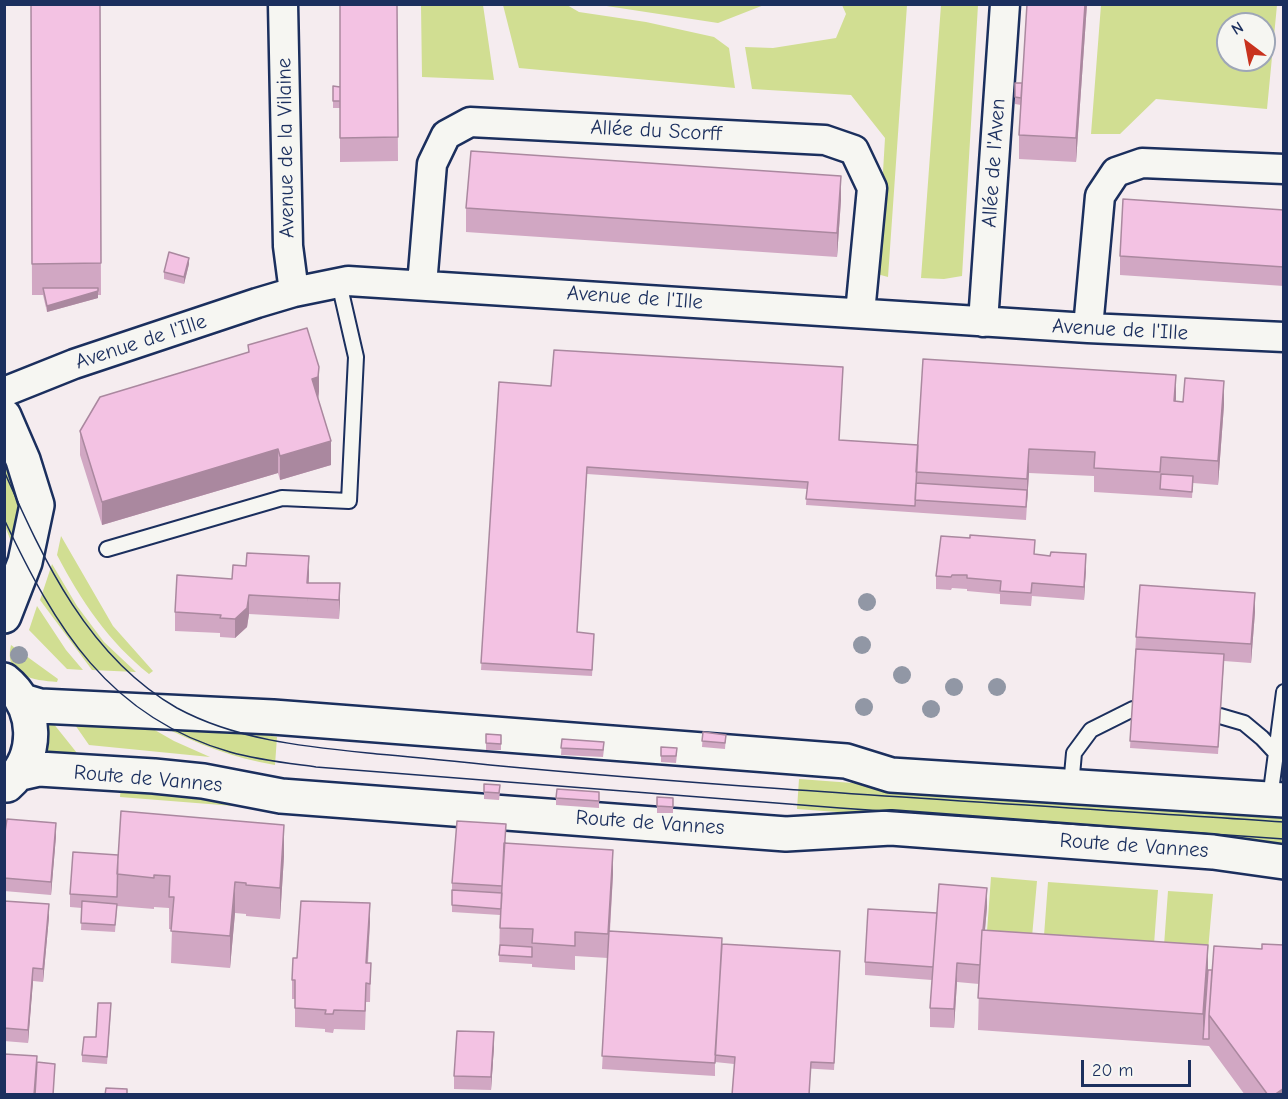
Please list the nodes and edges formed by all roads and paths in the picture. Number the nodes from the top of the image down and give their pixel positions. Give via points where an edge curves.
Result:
1 (284, 4) edge
2 (1005, 4) edge
3 (1284, 170) edge
4 (339, 283) junction
5 (422, 285) junction
6 (294, 292) junction
7 (860, 312) junction
8 (983, 322) junction
9 (1088, 328) junction
10 (1284, 338) edge
11 (4, 392) edge
12 (4, 416) edge
13 (107, 549) dead end
14 (4, 616) edge
15 (14, 691) edge
16 (1284, 692) edge
17 (1133, 709) edge
18 (1220, 716) edge
19 (1276, 753) junction
20 (11, 780) edge
21 (1071, 787) junction
22 (1277, 800) edge
23 (1284, 862) edge

1 - 6 street, Avenue de la Vilaine via 288,246
2 - 8 street, Allée de l'Aven
3 - 9 street via 1142,163 1116,172 1100,196
4 - 5 street, Avenue de l'Ille
4 - 6 street, Avenue de l'Ille
4 - 13 lane via 356,357 349,501 282,498
5 - 7 street, Avenue de l'Ille
5 - 7 street, Allée du Scorff via 432,164 446,135 470,122 825,140 854,150 872,188
6 - 11 street, Avenue de l'Ille via 74,364
7 - 8 street, Avenue de l'Ille
8 - 9 street, Avenue de l'Ille
9 - 10 street, Avenue de l'Ille
12 - 14 main road via 37,505 25,562
15 - 20 main road via 29,713 31,739 29,752
15 - 21 main road via 40,706 273,717 846,761 891,776
16 - 19 lane
17 - 21 lane via 1091,730 1074,753
18 - 19 lane via 1244,723
19 - 22 lane
20 - 23 main road, Route de Vannes via 39,769 154,776 281,796 786,834 891,828 1213,852
21 - 22 main road

